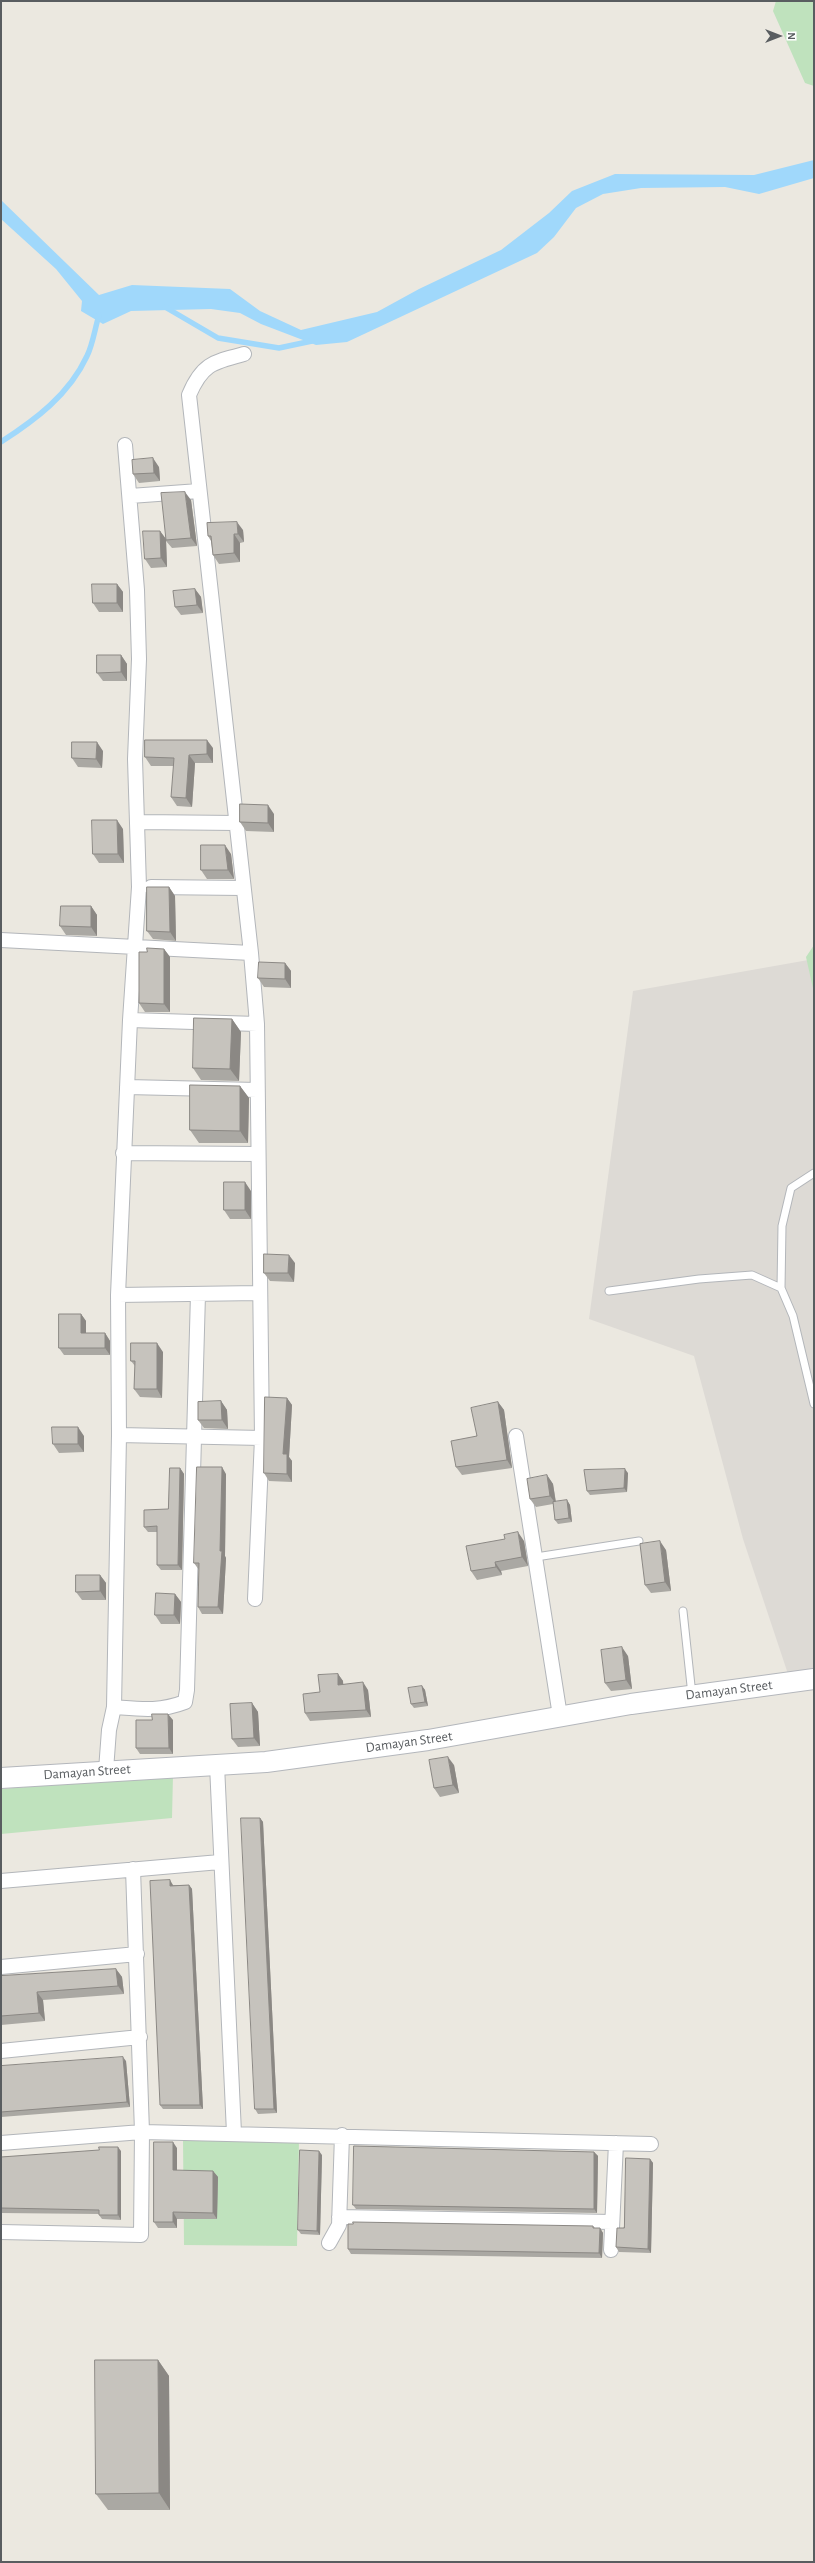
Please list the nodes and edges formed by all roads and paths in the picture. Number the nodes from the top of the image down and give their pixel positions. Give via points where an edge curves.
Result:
1 (244, 354) dead end
2 (125, 445) dead end
3 (199, 491) junction
4 (130, 496) junction
5 (139, 822) junction
6 (236, 823) junction
7 (139, 887) junction
8 (243, 888) junction
9 (1, 940) edge
10 (135, 946) junction
11 (251, 953) junction
12 (130, 1020) junction
13 (256, 1024) junction
14 (127, 1087) junction
15 (257, 1090) junction
16 (123, 1153) junction
17 (258, 1154) junction
18 (814, 1173) edge
19 (781, 1288) junction
20 (609, 1291) dead end
21 (259, 1293) junction
22 (198, 1294) junction
23 (118, 1295) junction
24 (814, 1404) edge
25 (119, 1435) junction
26 (516, 1436) dead end
27 (195, 1438) junction
28 (262, 1438) junction
29 (639, 1541) dead end
30 (536, 1557) junction
31 (255, 1599) dead end
32 (683, 1612) dead end
33 (814, 1679) edge
34 (692, 1695) junction
35 (114, 1707) junction
36 (560, 1716) junction
37 (217, 1765) junction
38 (106, 1770) junction
39 (1, 1778) edge
40 (220, 1862) junction
41 (133, 1869) junction
42 (1, 1881) edge
43 (137, 1954) junction
44 (1, 1967) edge
45 (140, 2037) junction
46 (1, 2051) edge
47 (142, 2132) junction
48 (234, 2133) junction
49 (342, 2135) junction
50 (1, 2143) edge
51 (616, 2143) junction
52 (651, 2144) dead end
53 (339, 2217) junction
54 (612, 2222) junction
55 (1, 2232) edge
56 (329, 2243) dead end
57 (611, 2250) dead end

1 - 3 street via 212,363 197,377 189,396
2 - 4 street
3 - 4 street
3 - 6 street
4 - 5 street via 139,659 135,759
5 - 6 street
5 - 7 street
6 - 8 street
7 - 8 street
7 - 10 street
8 - 11 street
9 - 10 street
10 - 11 street
10 - 12 street
11 - 13 street
12 - 13 street
12 - 14 street
13 - 15 street
14 - 15 street
14 - 16 street
15 - 17 street
16 - 17 street
16 - 23 street
17 - 21 street
18 - 19 lane via 791,1188 782,1226
19 - 20 lane via 752,1275
19 - 24 lane via 793,1316
21 - 22 street
21 - 28 street
22 - 23 street
22 - 27 street
23 - 25 street
25 - 27 street
25 - 35 street
26 - 30 street
27 - 28 street
27 - 35 street via 185,1702 158,1710
28 - 31 street
29 - 30 lane
30 - 36 street
32 - 34 lane
33 - 34 street, Damayan Street
34 - 36 street, Damayan Street
35 - 38 street via 109,1730
36 - 37 street, Damayan Street via 428,1740 266,1762
37 - 38 street, Damayan Street
37 - 40 street
38 - 39 street, Damayan Street
40 - 41 street
40 - 48 street
41 - 42 street
41 - 43 street
43 - 44 street
43 - 45 street
45 - 46 street
45 - 47 street
47 - 48 street
47 - 50 street
47 - 55 street via 140,2235
48 - 49 street
49 - 51 street
49 - 53 street
51 - 52 street
51 - 54 street
53 - 54 street
53 - 56 street via 339,2225
54 - 57 street

